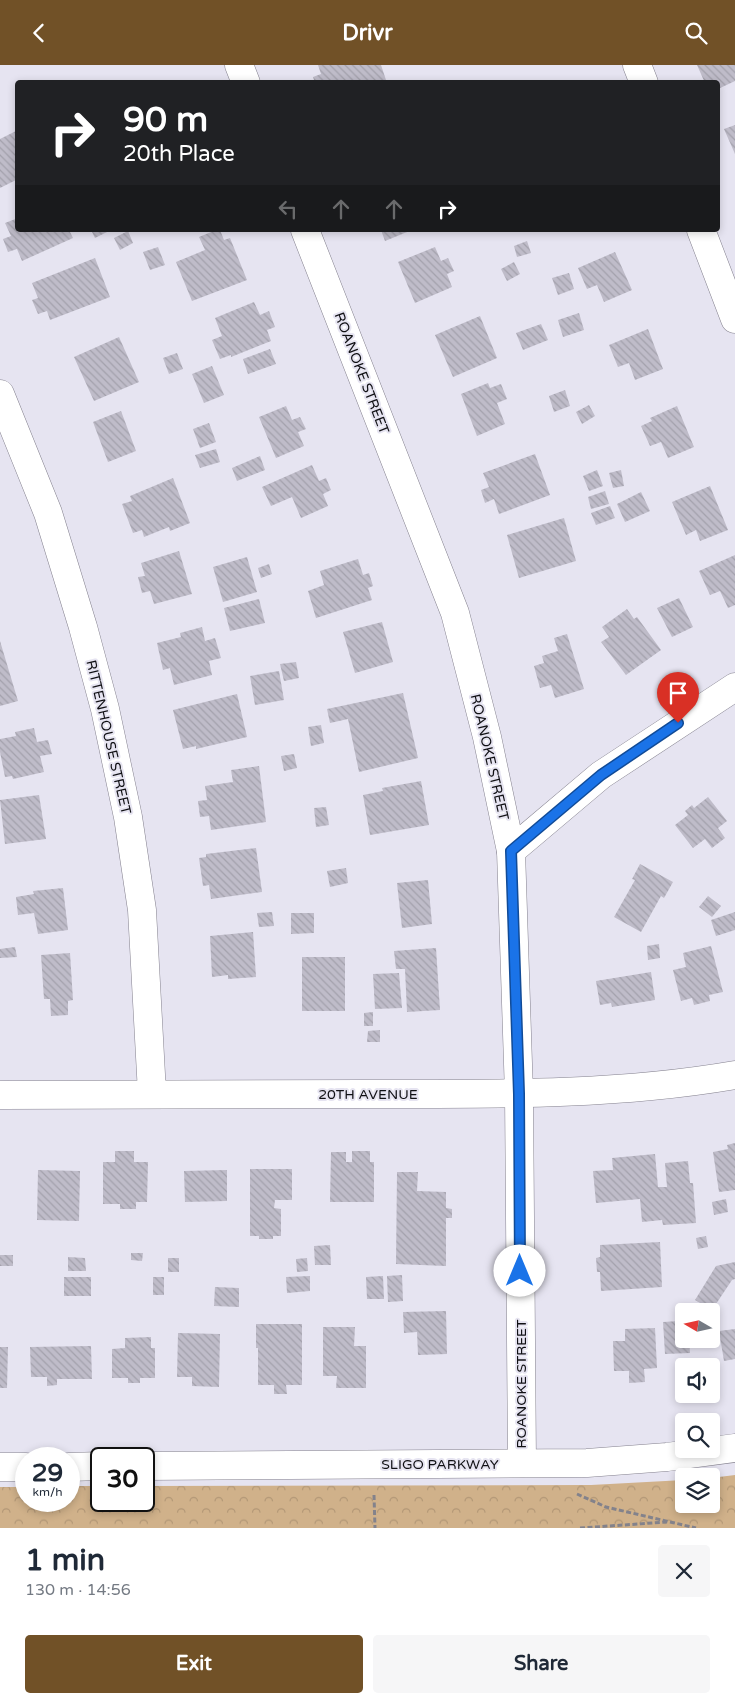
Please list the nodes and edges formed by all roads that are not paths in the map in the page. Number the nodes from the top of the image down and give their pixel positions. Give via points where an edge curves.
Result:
1 (239, 65) edge
2 (637, 65) edge
3 (245, 80) edge
4 (643, 80) edge
5 (306, 232) edge
6 (702, 232) edge
7 (735, 319) edge
8 (0, 394) edge
9 (735, 687) edge
10 (511, 851) junction
11 (735, 1075) edge
12 (152, 1093) junction
13 (519, 1094) junction
14 (0, 1095) edge
15 (735, 1448) edge
16 (522, 1463) junction
17 (155, 1466) edge
18 (0, 1467) edge
19 (15, 1467) edge

1 - 3 street
2 - 4 street
5 - 10 street, ROANOKE STREET via 455,613 487,737
6 - 7 street
8 - 12 street, RITTENHOUSE STREET via 48,513 105,709 128,817 142,910
9 - 10 street via 601,775
10 - 13 street, ROANOKE STREET
11 - 13 street, 20TH AVENUE via 699,1081
12 - 13 street, 20TH AVENUE
12 - 14 street, 20TH AVENUE
13 - 16 street, ROANOKE STREET
15 - 16 street, SLIGO PARKWAY via 587,1463
16 - 17 street, SLIGO PARKWAY
18 - 19 street

